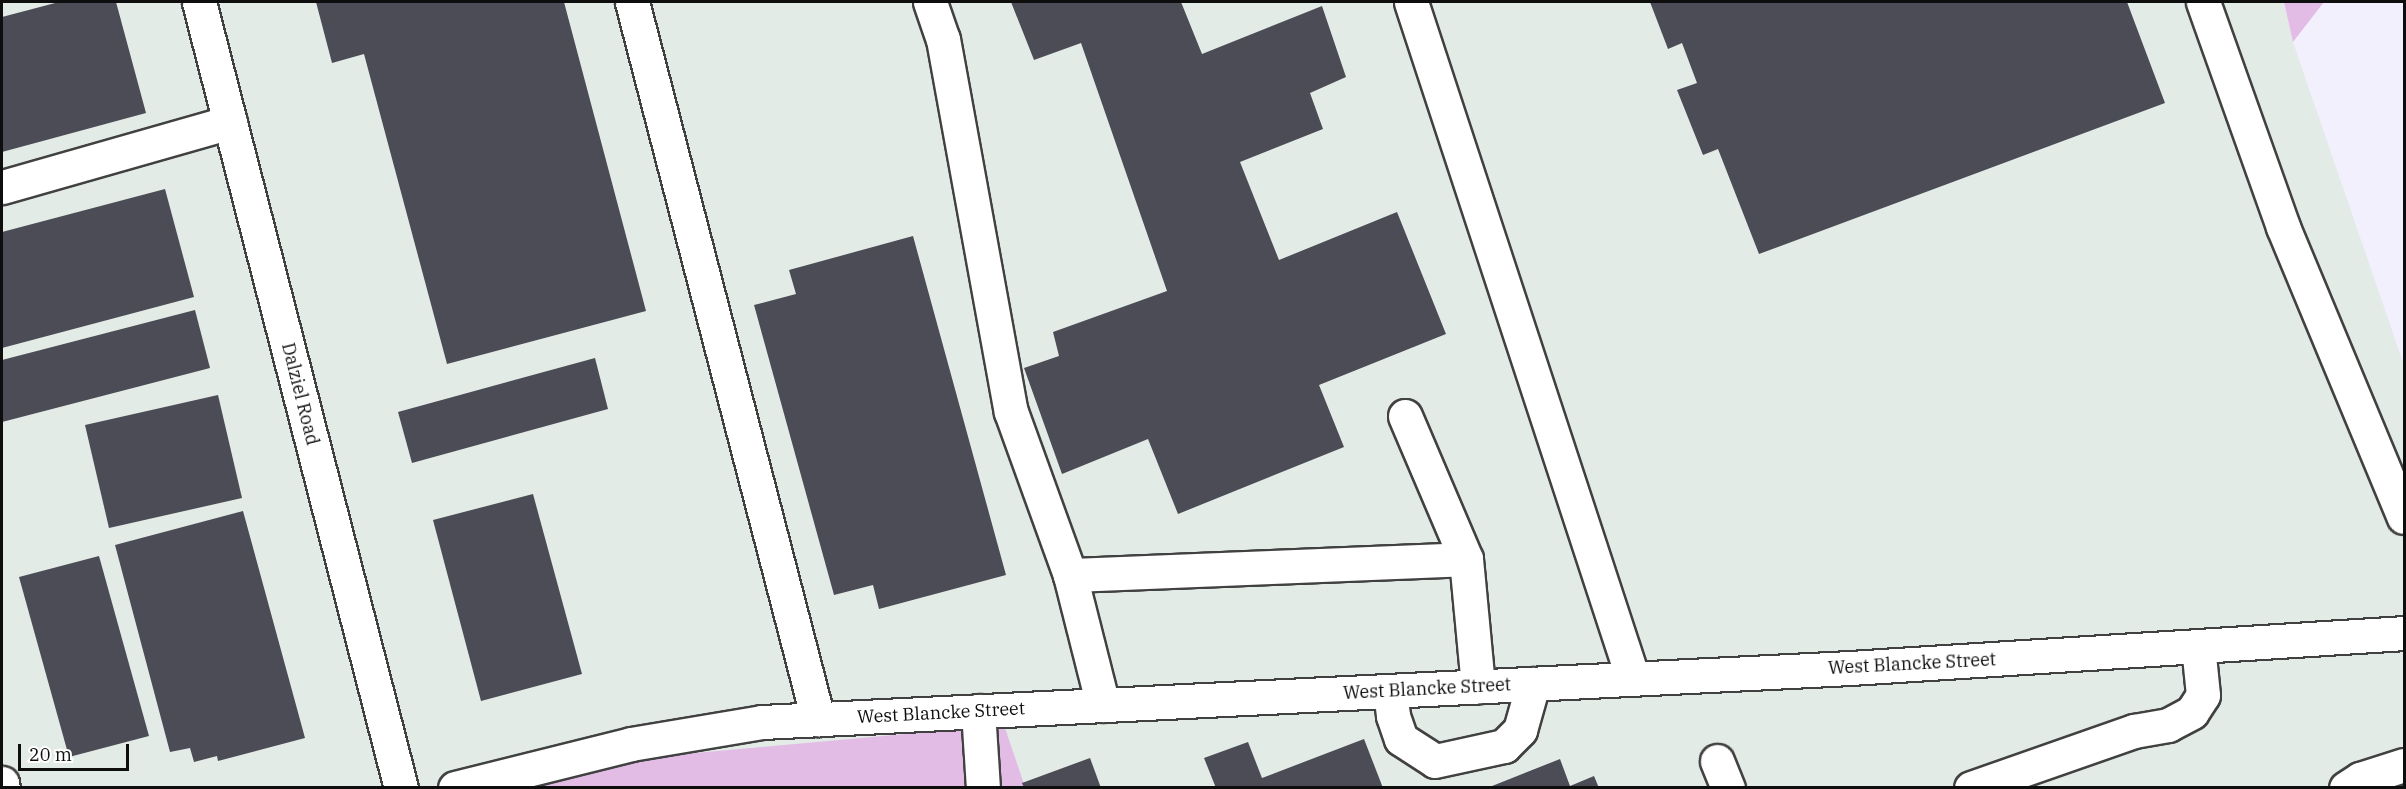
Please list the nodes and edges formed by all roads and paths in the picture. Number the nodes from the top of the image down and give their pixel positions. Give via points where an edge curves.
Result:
1 (199, 2) edge
2 (632, 2) edge
3 (930, 2) edge
4 (1411, 2) edge
5 (2203, 2) edge
6 (230, 122) junction
7 (2, 187) edge
8 (1405, 416) dead end
9 (2404, 517) edge
10 (1466, 559) junction
11 (1070, 575) junction
12 (2404, 633) edge
13 (2198, 646) junction
14 (1632, 679) junction
15 (1533, 684) junction
16 (1478, 686) junction
17 (1390, 691) junction
18 (1103, 705) junction
19 (978, 711) junction
20 (818, 719) junction
21 (2404, 765) edge
22 (498, 782) edge
23 (401, 788) edge
24 (455, 788) edge
25 (983, 788) edge
26 (1971, 788) edge
27 (2346, 788) edge

1 - 6 street, Dalziel Road
2 - 20 street
3 - 11 street via 943,39 1011,412
4 - 14 street
5 - 9 street via 2283,227
6 - 7 street
6 - 23 street, Dalziel Road
8 - 10 street
10 - 11 street
10 - 16 street
11 - 18 street
12 - 13 street, West Blancke Street
13 - 14 street, West Blancke Street
13 - 26 street via 2204,695 2192,712 2169,724 2134,731
14 - 15 street, West Blancke Street
15 - 16 street, West Blancke Street
15 - 17 street via 1520,730 1504,746 1435,760 1401,739
16 - 17 street, West Blancke Street
17 - 18 street, West Blancke Street
18 - 19 street, West Blancke Street
19 - 20 street, West Blancke Street
19 - 25 street
20 - 22 street, West Blancke Street via 762,722 642,742
21 - 27 street via 2360,778
22 - 24 street, West Blancke Street

